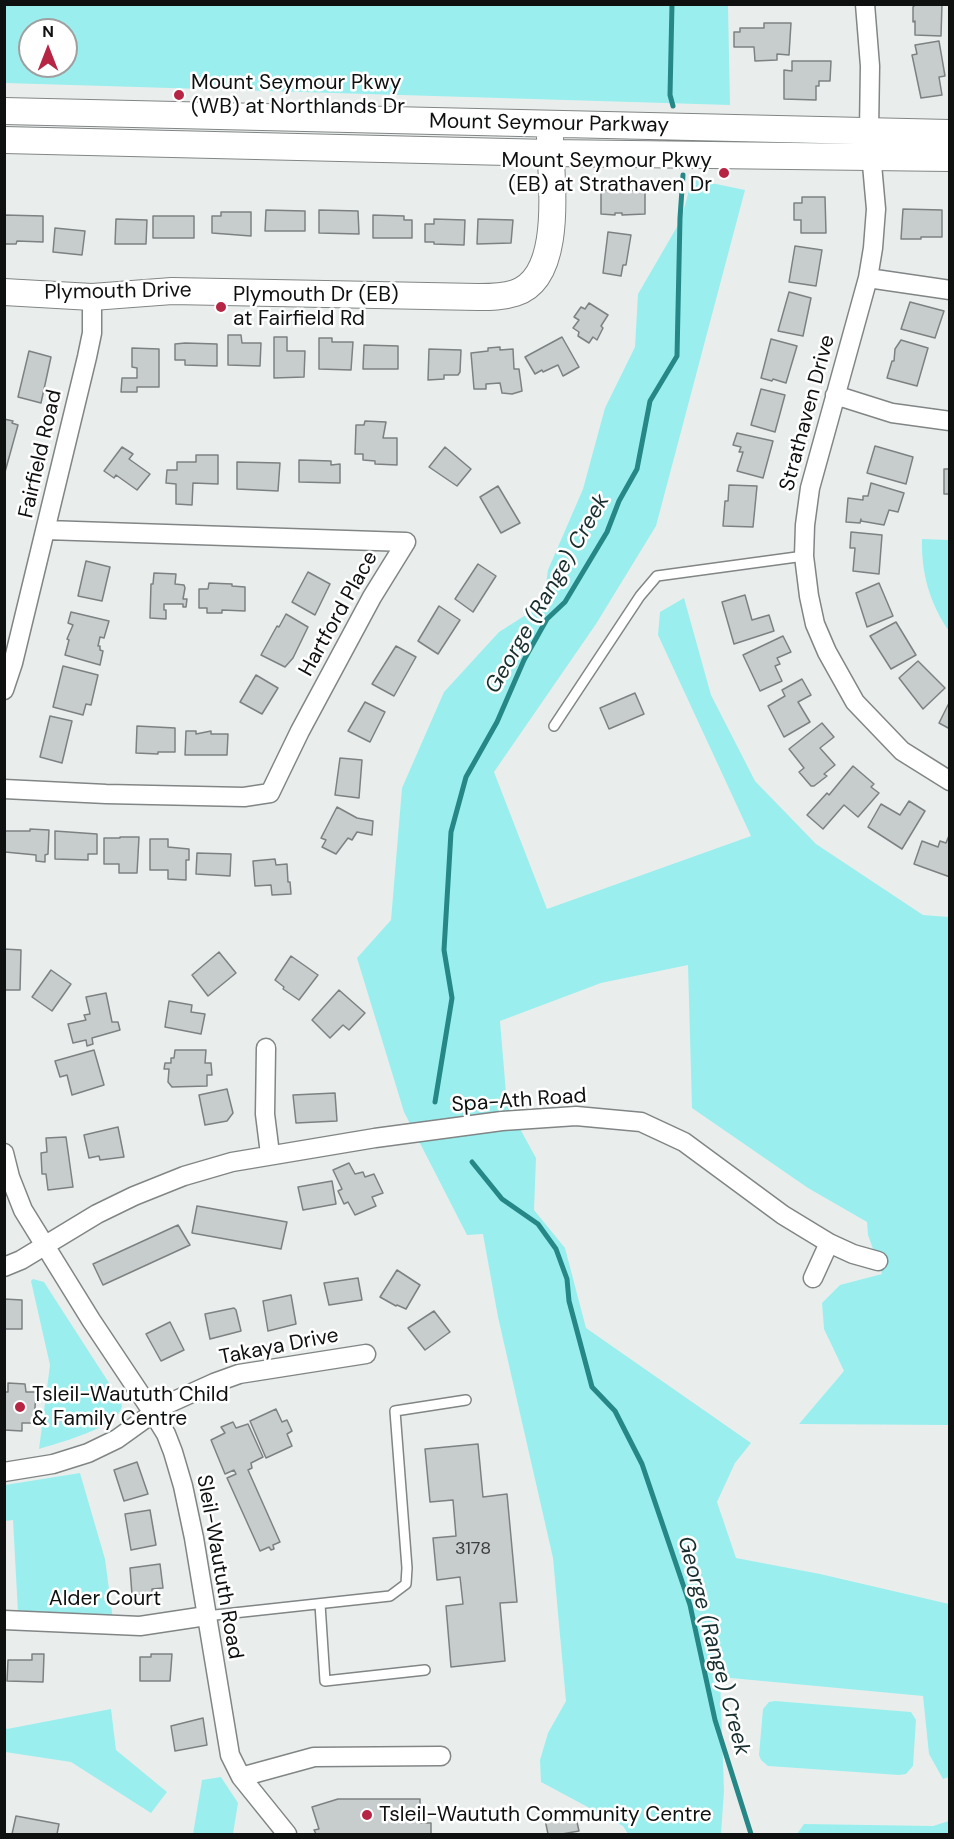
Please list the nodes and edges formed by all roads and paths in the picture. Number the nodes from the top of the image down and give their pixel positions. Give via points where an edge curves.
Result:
1 (865, 4) edge
2 (4, 111) edge
3 (550, 124) junction
4 (869, 131) junction
5 (950, 133) edge
6 (4, 140) edge
7 (550, 153) junction
8 (872, 157) junction
9 (950, 158) edge
10 (868, 278) junction
11 (950, 290) edge
12 (4, 292) edge
13 (92, 297) junction
14 (835, 395) junction
15 (950, 421) edge
16 (46, 530) junction
17 (804, 556) junction
18 (4, 690) edge
19 (554, 726) dead end
20 (950, 781) edge
21 (4, 789) edge
22 (266, 1048) dead end
23 (4, 1153) edge
24 (270, 1154) junction
25 (829, 1243) junction
26 (45, 1246) junction
27 (878, 1261) dead end
28 (4, 1267) edge
29 (813, 1278) dead end
30 (366, 1354) dead end
31 (466, 1400) dead end
32 (153, 1413) junction
33 (4, 1472) edge
34 (320, 1604) junction
35 (206, 1616) junction
36 (4, 1620) edge
37 (425, 1670) dead end
38 (441, 1756) dead end
39 (241, 1777) junction
40 (287, 1834) edge

1 - 4 street, Strathaven Drive via 870,66
2 - 3 main road, Mount Seymour Parkway
3 - 4 main road, Mount Seymour Parkway
3 - 7 main road, Plymouth Drive
4 - 5 main road, Mount Seymour Parkway
4 - 8 street, Strathaven Drive
6 - 7 main road, Mount Seymour Parkway
7 - 8 main road, Mount Seymour Parkway
7 - 13 main road, Plymouth Drive via 548,248 541,271 517,293 478,297 171,291
8 - 9 main road, Mount Seymour Parkway
8 - 10 street, Strathaven Drive via 876,209
10 - 11 street
10 - 14 street, Strathaven Drive
12 - 13 main road, Plymouth Drive
13 - 16 street, Fairfield Road via 92,333
14 - 15 street via 892,413
14 - 17 street, Strathaven Drive via 810,488
16 - 18 street, Fairfield Road
16 - 21 street, Hartford Place via 406,542 372,597 270,792 244,797
17 - 19 lane via 657,576
17 - 20 street, Strathaven Drive via 815,624 855,702 902,751
22 - 24 street via 265,1114
23 - 26 street, Sleil-Waututh Road via 23,1210
24 - 25 street, Spa-Ath Road via 502,1121 576,1116 641,1122 684,1142 783,1215
24 - 26 street, Spa-Ath Road via 184,1176 134,1196
25 - 27 street, Spa-Ath Road
25 - 29 street
26 - 28 street, Spa-Ath Road
26 - 32 street, Sleil-Waututh Road
30 - 32 street, Takaya Drive via 240,1374 188,1394
31 - 34 lane via 395,1410 406,1584 390,1596
32 - 33 street, Takaya Drive via 117,1439 88,1453 53,1464
32 - 35 street, Sleil-Waututh Road via 166,1434 183,1486
34 - 35 lane
34 - 37 lane via 325,1681
35 - 36 street, Alder Court via 140,1626
35 - 39 street, Sleil-Waututh Road via 226,1743
38 - 39 street via 314,1757
39 - 40 street, Sleil-Waututh Road

